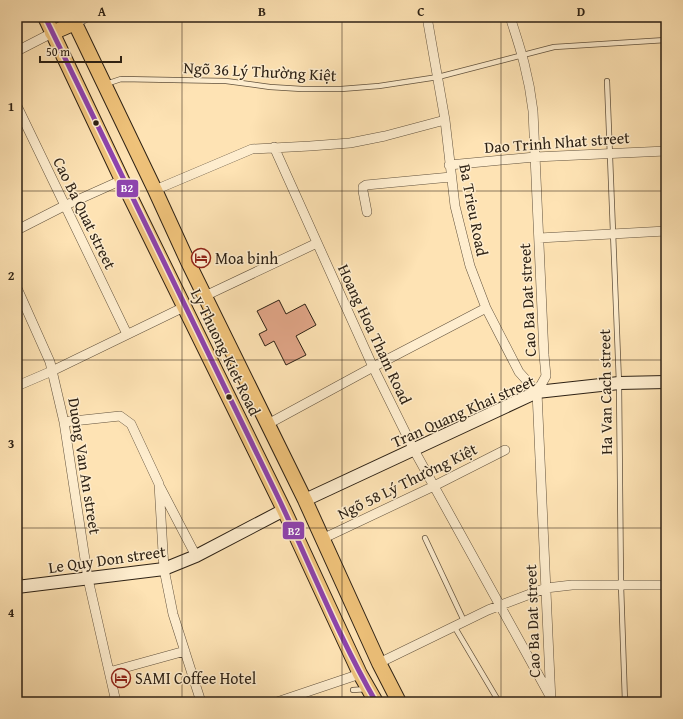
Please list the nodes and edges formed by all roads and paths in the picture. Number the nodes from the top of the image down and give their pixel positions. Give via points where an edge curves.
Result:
1 (45, 17) edge
2 (427, 17) edge
3 (510, 17) edge
4 (78, 19) edge
5 (52, 33) junction
6 (666, 40) edge
7 (17, 50) edge
8 (523, 56) junction
9 (438, 78) junction
10 (607, 81) dead end
11 (104, 84) junction
12 (17, 106) edge
13 (445, 120) junction
14 (274, 147) junction
15 (666, 151) edge
16 (611, 154) junction
17 (535, 157) junction
18 (449, 165) junction
19 (451, 176) junction
20 (122, 180) junction
21 (155, 190) junction
22 (64, 206) junction
23 (367, 212) dead end
24 (17, 230) edge
25 (666, 231) edge
26 (614, 234) junction
27 (539, 238) junction
28 (317, 243) junction
29 (188, 262) junction
30 (167, 273) junction
31 (17, 288) edge
32 (205, 296) junction
33 (184, 307) junction
34 (486, 308) junction
35 (127, 334) junction
36 (373, 367) junction
37 (52, 371) junction
38 (666, 382) edge
39 (619, 383) junction
40 (17, 386) edge
41 (537, 392) junction
42 (64, 422) junction
43 (268, 424) junction
44 (414, 450) junction
45 (505, 450) dead end
46 (159, 484) junction
47 (434, 486) junction
48 (305, 500) junction
49 (284, 510) junction
50 (425, 538) dead end
51 (322, 539) junction
52 (196, 556) junction
53 (164, 569) junction
54 (88, 579) junction
55 (18, 584) edge
56 (622, 585) junction
57 (666, 585) edge
58 (546, 588) junction
59 (499, 605) junction
60 (464, 621) junction
61 (454, 626) junction
62 (185, 651) junction
63 (379, 663) junction
64 (109, 672) junction
65 (360, 674) junction
66 (369, 689) junction
67 (353, 690) dead end
68 (302, 698) edge
69 (550, 700) edge
70 (116, 702) edge
71 (200, 702) edge
72 (277, 702) edge
73 (376, 702) edge
74 (399, 702) edge
75 (499, 702) edge
76 (625, 702) edge

1 - 5 main road, Ly Thuong Kiet Road
2 - 9 street, Ba Trieu Road
3 - 8 street, Cao Ba Dat street
4 - 5 main road
4 - 11 main road, Ly Thuong Kiet Road
5 - 7 street
5 - 20 main road, Ly Thuong Kiet Road
6 - 8 lane, Ngõ 36 Lý Thường Kiệt via 554,47
8 - 9 lane, Ngõ 36 Lý Thường Kiệt
8 - 17 street, Cao Ba Dat street via 531,90
9 - 11 lane, Ngõ 36 Lý Thường Kiệt via 341,89 270,87 226,81 176,79 121,78
9 - 13 street, Ba Trieu Road
10 - 16 lane, Ha Van Cach street
11 - 21 main road, Ly Thuong Kiet Road
12 - 22 street, Cao Ba Quat street
13 - 14 street via 350,143
13 - 18 street, Ba Trieu Road
14 - 21 street via 252,149
14 - 28 street, Hoang Hoa Tham Road
15 - 16 street, Dao Trinh Nhat street
16 - 17 street, Dao Trinh Nhat street
16 - 26 lane, Ha Van Cach street
17 - 18 street, Dao Trinh Nhat street
17 - 27 street, Cao Ba Dat street
18 - 19 street, Ba Trieu Road
19 - 23 street via 366,185 363,191
19 - 34 street, Ba Trieu Road via 463,242
20 - 22 street
20 - 30 main road, Ly Thuong Kiet Road
21 - 29 main road, Ly Thuong Kiet Road
22 - 24 street
22 - 35 street, Cao Ba Quat street
25 - 26 street
26 - 27 street
26 - 39 lane, Ha Van Cach street
27 - 41 street, Cao Ba Dat street via 546,376
28 - 32 street
28 - 36 street, Hoang Hoa Tham Road
29 - 30 main road
29 - 32 main road, Ly Thuong Kiet Road
30 - 33 main road, Ly Thuong Kiet Road
31 - 37 street, Duong Van An street via 48,356
32 - 33 main road
32 - 43 main road, Ly Thuong Kiet Road
33 - 35 street
33 - 49 main road, Ly Thuong Kiet Road
34 - 36 street
34 - 41 street, Ba Trieu Road via 519,372
35 - 37 street
36 - 43 street
36 - 44 street, Hoang Hoa Tham Road
37 - 40 street
37 - 42 street, Duong Van An street
38 - 39 main road, Tran Quang Khai street
39 - 41 main road, Tran Quang Khai street
39 - 56 lane, Ha Van Cach street
41 - 44 main road, Tran Quang Khai street
41 - 58 street, Cao Ba Dat street
42 - 46 street via 120,416 131,424
42 - 54 street, Duong Van An street
43 - 48 main road, Ly Thuong Kiet Road
44 - 47 street, Hoang Hoa Tham Road
44 - 48 main road, Tran Quang Khai street
45 - 47 street, Ngõ 58 Lý Thường Kiệt
46 - 52 street
46 - 53 street
47 - 51 street, Ngõ 58 Lý Thường Kiệt
47 - 59 street, Hoang Hoa Tham Road
48 - 49 main road
48 - 51 main road, Ly Thuong Kiet Road
49 - 52 main road, Le Quy Don street
49 - 65 main road, Ly Thuong Kiet Road
50 - 60 lane
51 - 63 main road, Ly Thuong Kiet Road
52 - 53 main road, Le Quy Don street
53 - 54 main road, Le Quy Don street
53 - 62 street via 173,614
54 - 55 main road, Le Quy Don street
54 - 64 street, Duong Van An street
56 - 57 street
56 - 58 street
56 - 76 lane, Ha Van Cach street
58 - 59 street
58 - 69 street, Cao Ba Dat street
59 - 60 street
59 - 69 street, Hoang Hoa Tham Road
60 - 61 street
61 - 63 street
61 - 75 lane
62 - 64 street
62 - 71 street
63 - 74 main road, Ly Thuong Kiet Road
64 - 70 street, Duong Van An street
65 - 66 main road, Ly Thuong Kiet Road
65 - 68 street
66 - 67 lane
66 - 73 main road, Ly Thuong Kiet Road
68 - 72 street

